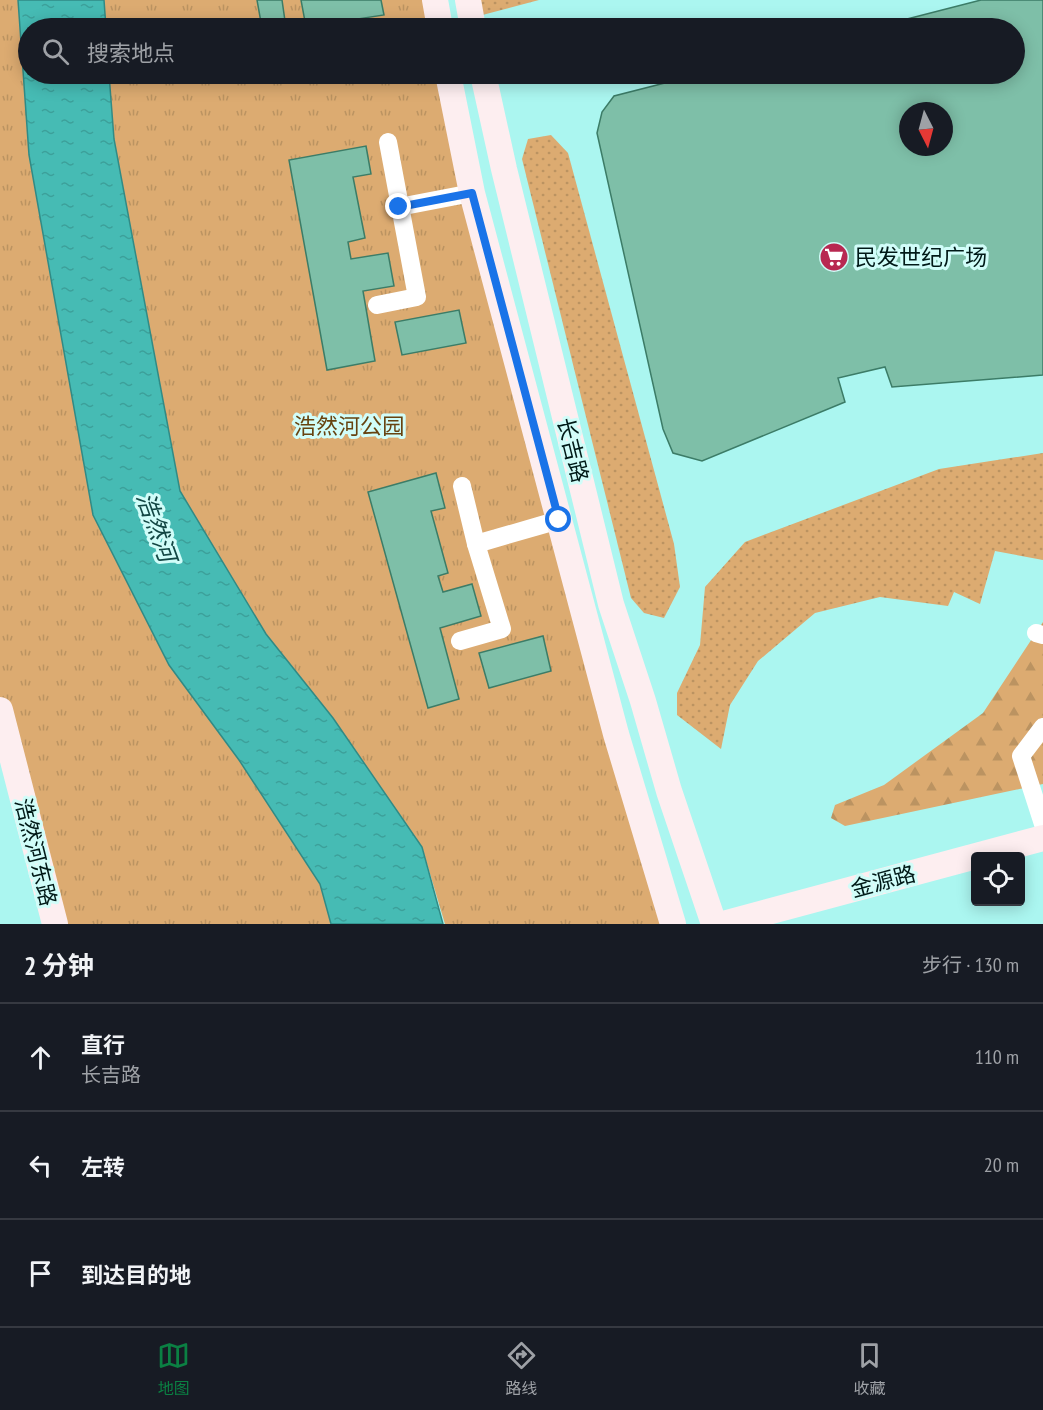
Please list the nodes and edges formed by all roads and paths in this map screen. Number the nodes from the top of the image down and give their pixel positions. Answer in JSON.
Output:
{"nodes":[{"id":1,"x":435,"y":0,"type":"edge"},
{"id":2,"x":468,"y":0,"type":"edge"},
{"id":3,"x":438,"y":18,"type":"edge"},
{"id":4,"x":471,"y":18,"type":"edge"},
{"id":5,"x":450,"y":84,"type":"edge"},
{"id":6,"x":485,"y":84,"type":"edge"},
{"id":7,"x":388,"y":142,"type":"dead end"},
{"id":8,"x":472,"y":193,"type":"junction"},
{"id":9,"x":399,"y":207,"type":"junction"},
{"id":10,"x":377,"y":305,"type":"dead end"},
{"id":11,"x":462,"y":486,"type":"dead end"},
{"id":12,"x":559,"y":520,"type":"junction"},
{"id":13,"x":476,"y":544,"type":"junction"},
{"id":14,"x":460,"y":641,"type":"dead end"},
{"id":15,"x":0,"y":710,"type":"edge"},
{"id":16,"x":1043,"y":727,"type":"edge"},
{"id":17,"x":1043,"y":824,"type":"edge"},
{"id":18,"x":1043,"y":838,"type":"edge"},
{"id":19,"x":55,"y":924,"type":"edge"},
{"id":20,"x":673,"y":924,"type":"edge"},
{"id":21,"x":714,"y":924,"type":"edge"},
{"id":22,"x":723,"y":924,"type":"edge"}],
"edges":[{"from":1,"to":3,"type":"street"},
{"from":2,"to":4,"type":"street"},
{"from":5,"to":8,"type":"street","name":"长吉路"},
{"from":6,"to":21,"type":"street","name":"长吉路"},
{"from":7,"to":9,"type":"street"},
{"from":8,"to":9,"type":"street"},
{"from":8,"to":12,"type":"street","name":"长吉路"},
{"from":9,"to":10,"type":"street"},
{"from":11,"to":13,"type":"street"},
{"from":12,"to":13,"type":"street"},
{"from":12,"to":20,"type":"street","name":"长吉路"},
{"from":13,"to":14,"type":"street"},
{"from":15,"to":19,"type":"street","name":"浩然河东路"},
{"from":16,"to":17,"type":"street"},
{"from":18,"to":22,"type":"street","name":"金源路"}]}
